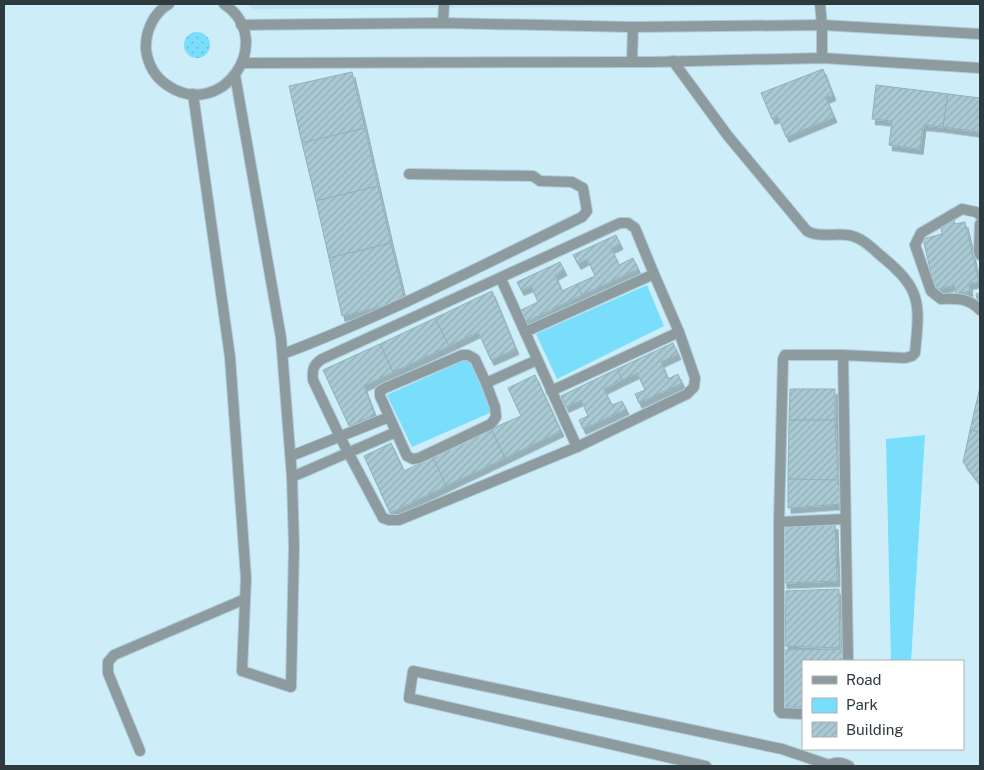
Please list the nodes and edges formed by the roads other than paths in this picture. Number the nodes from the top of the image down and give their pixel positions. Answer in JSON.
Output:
{"nodes":[{"id":1,"x":166,"y":4,"type":"edge"},
{"id":2,"x":224,"y":4,"type":"edge"},
{"id":3,"x":444,"y":4,"type":"edge"},
{"id":4,"x":820,"y":4,"type":"edge"},
{"id":5,"x":443,"y":23,"type":"junction"},
{"id":6,"x":822,"y":24,"type":"junction"},
{"id":7,"x":242,"y":25,"type":"junction"},
{"id":8,"x":633,"y":27,"type":"junction"},
{"id":9,"x":980,"y":34,"type":"edge"},
{"id":10,"x":822,"y":58,"type":"junction"},
{"id":11,"x":674,"y":61,"type":"junction"},
{"id":12,"x":632,"y":62,"type":"junction"},
{"id":13,"x":242,"y":64,"type":"junction"},
{"id":14,"x":980,"y":68,"type":"edge"},
{"id":15,"x":235,"y":75,"type":"junction"},
{"id":16,"x":193,"y":94,"type":"junction"},
{"id":17,"x":409,"y":174,"type":"dead end"},
{"id":18,"x":980,"y":215,"type":"edge"},
{"id":19,"x":980,"y":224,"type":"edge"},
{"id":20,"x":980,"y":255,"type":"edge"},
{"id":21,"x":654,"y":274,"type":"junction"},
{"id":22,"x":501,"y":279,"type":"junction"},
{"id":23,"x":980,"y":310,"type":"edge"},
{"id":24,"x":525,"y":332,"type":"junction"},
{"id":25,"x":679,"y":332,"type":"junction"},
{"id":26,"x":283,"y":354,"type":"junction"},
{"id":27,"x":843,"y":355,"type":"junction"},
{"id":28,"x":538,"y":360,"type":"junction"},
{"id":29,"x":486,"y":383,"type":"junction"},
{"id":30,"x":551,"y":391,"type":"junction"},
{"id":31,"x":389,"y":417,"type":"junction"},
{"id":32,"x":396,"y":432,"type":"junction"},
{"id":33,"x":340,"y":437,"type":"junction"},
{"id":34,"x":577,"y":447,"type":"junction"},
{"id":35,"x":348,"y":452,"type":"junction"},
{"id":36,"x":291,"y":456,"type":"junction"},
{"id":37,"x":292,"y":476,"type":"junction"},
{"id":38,"x":845,"y":519,"type":"junction"},
{"id":39,"x":779,"y":522,"type":"junction"},
{"id":40,"x":245,"y":599,"type":"junction"},
{"id":41,"x":848,"y":660,"type":"edge"},
{"id":42,"x":802,"y":714,"type":"edge"},
{"id":43,"x":140,"y":751,"type":"dead end"},
{"id":44,"x":706,"y":766,"type":"edge"},
{"id":45,"x":828,"y":766,"type":"edge"},
{"id":46,"x":849,"y":766,"type":"edge"}],
"edges":[{"from":1,"to":16,"type":"street"},
{"from":2,"to":7,"type":"street"},
{"from":3,"to":5,"type":"street"},
{"from":4,"to":6,"type":"street"},
{"from":5,"to":7,"type":"street"},
{"from":5,"to":8,"type":"street"},
{"from":6,"to":8,"type":"street"},
{"from":6,"to":9,"type":"street"},
{"from":6,"to":10,"type":"street"},
{"from":7,"to":13,"type":"street"},
{"from":8,"to":12,"type":"street"},
{"from":10,"to":11,"type":"street"},
{"from":10,"to":14,"type":"street"},
{"from":11,"to":12,"type":"street"},
{"from":11,"to":27,"type":"street"},
{"from":12,"to":13,"type":"street"},
{"from":13,"to":15,"type":"street"},
{"from":15,"to":16,"type":"street"},
{"from":15,"to":26,"type":"street"},
{"from":16,"to":40,"type":"street"},
{"from":17,"to":26,"type":"street"},
{"from":18,"to":23,"type":"street"},
{"from":19,"to":20,"type":"street"},
{"from":21,"to":22,"type":"street"},
{"from":21,"to":24,"type":"street"},
{"from":21,"to":25,"type":"street"},
{"from":22,"to":24,"type":"street"},
{"from":22,"to":33,"type":"street"},
{"from":24,"to":28,"type":"street"},
{"from":25,"to":30,"type":"street"},
{"from":25,"to":34,"type":"street"},
{"from":26,"to":36,"type":"street"},
{"from":27,"to":38,"type":"street"},
{"from":27,"to":39,"type":"street"},
{"from":28,"to":29,"type":"street"},
{"from":28,"to":30,"type":"street"},
{"from":29,"to":31,"type":"street"},
{"from":29,"to":32,"type":"street"},
{"from":30,"to":34,"type":"street"},
{"from":31,"to":32,"type":"street"},
{"from":31,"to":33,"type":"street"},
{"from":32,"to":35,"type":"street"},
{"from":33,"to":35,"type":"street"},
{"from":33,"to":36,"type":"street"},
{"from":34,"to":35,"type":"street"},
{"from":35,"to":37,"type":"street"},
{"from":36,"to":37,"type":"street"},
{"from":37,"to":40,"type":"street"},
{"from":38,"to":39,"type":"street"},
{"from":38,"to":41,"type":"street"},
{"from":39,"to":42,"type":"street"},
{"from":40,"to":43,"type":"street"},
{"from":44,"to":45,"type":"street"},
{"from":45,"to":46,"type":"street"}]}
